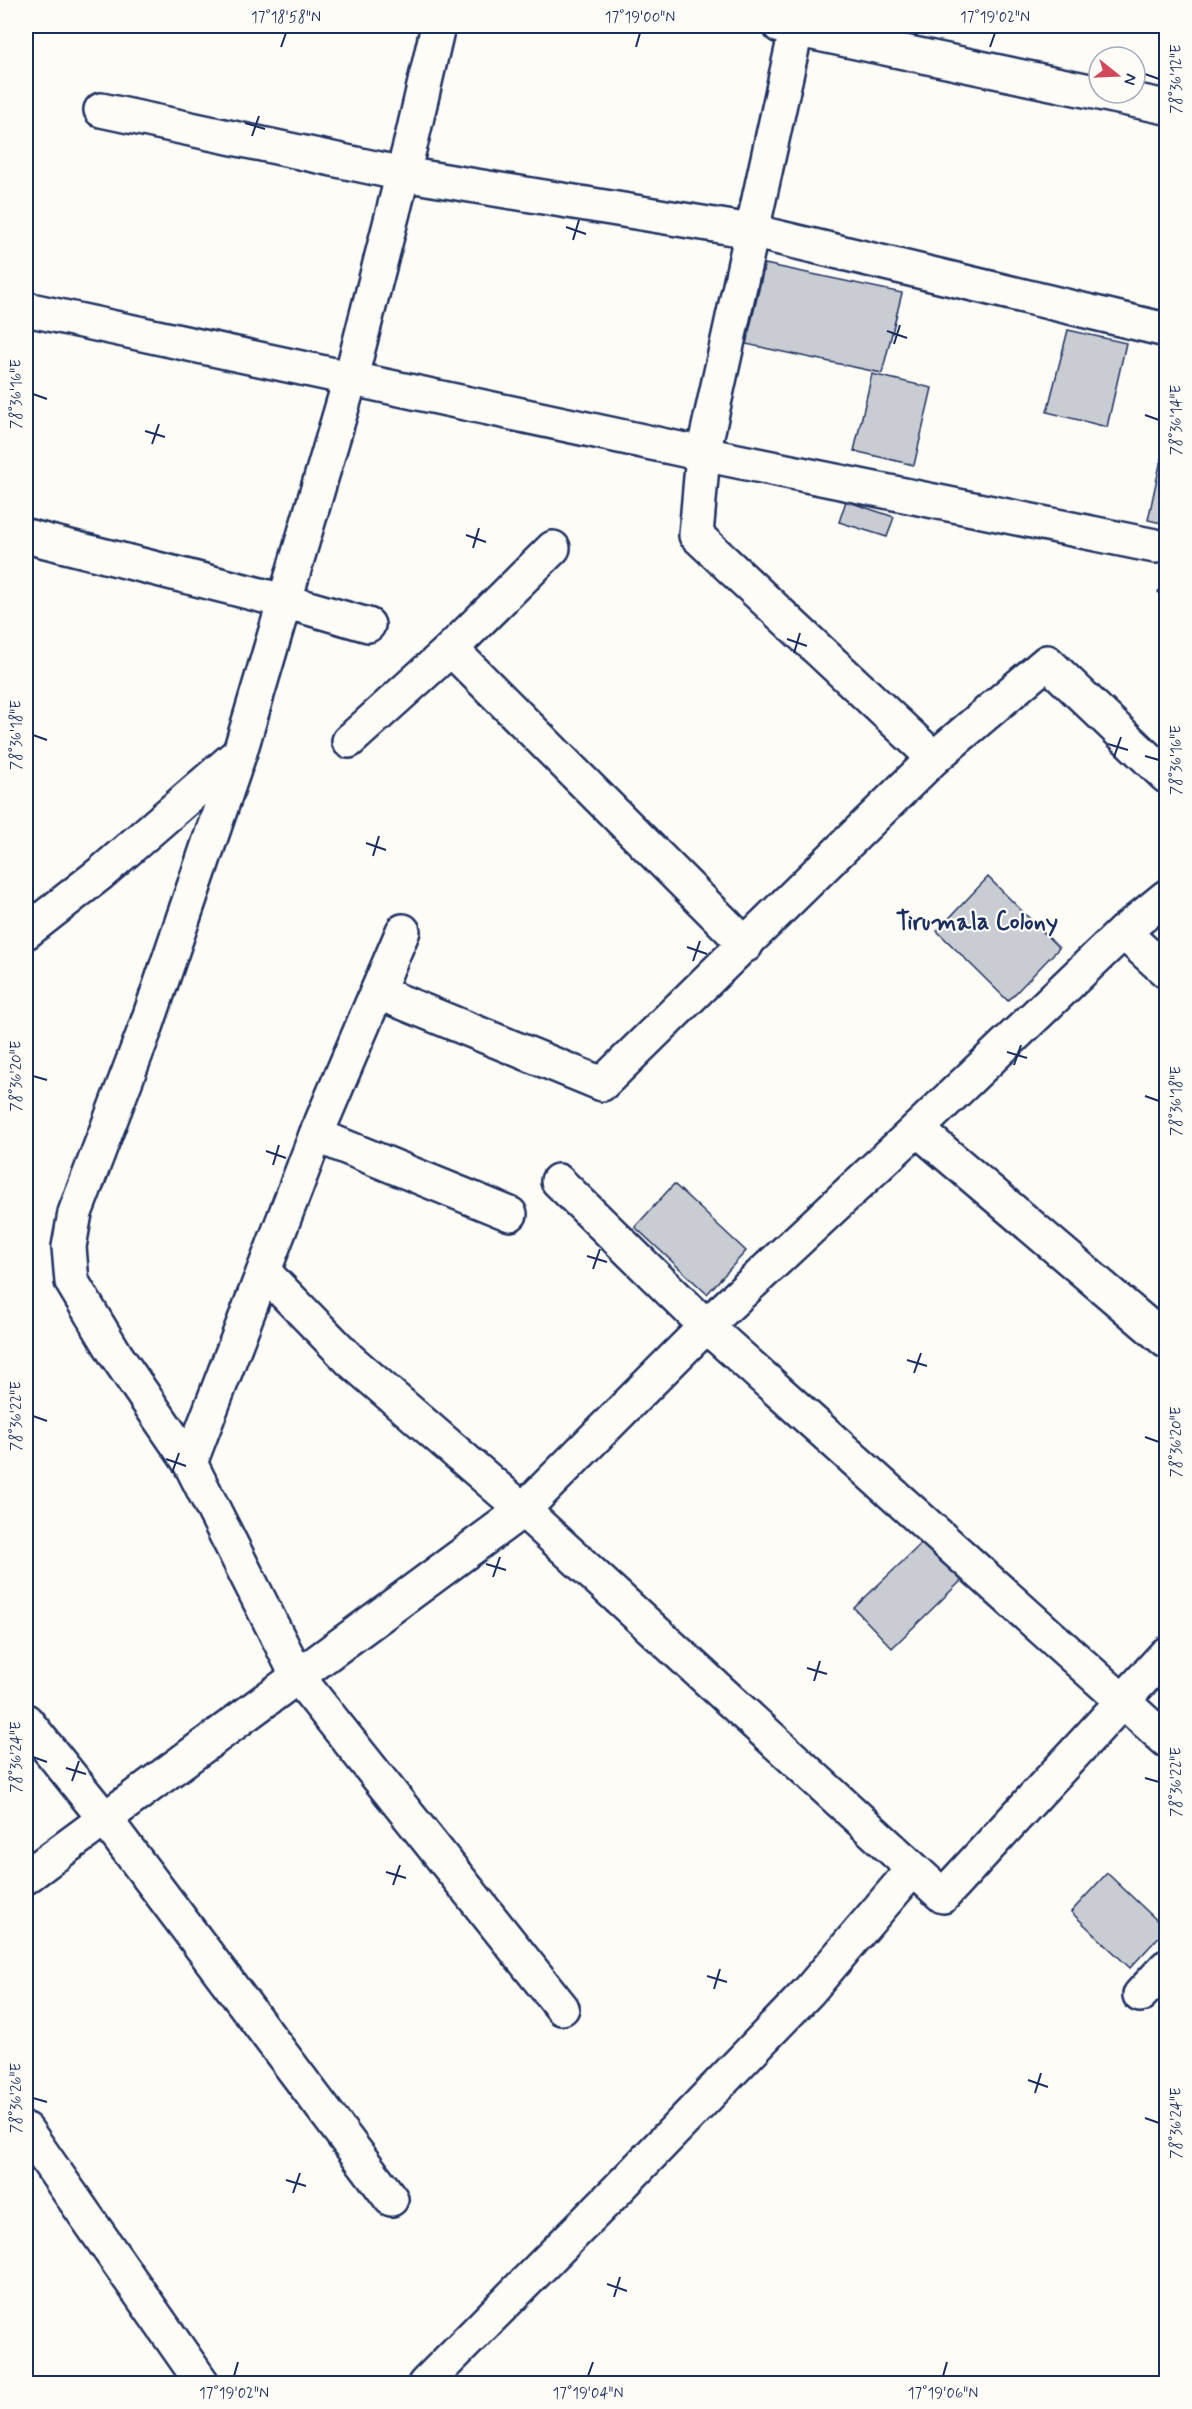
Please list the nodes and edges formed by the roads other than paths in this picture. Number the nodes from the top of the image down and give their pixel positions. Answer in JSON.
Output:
{"nodes":[{"id":1,"x":438,"y":26,"type":"edge"},
{"id":2,"x":791,"y":26,"type":"edge"},
{"id":3,"x":1167,"y":107,"type":"edge"},
{"id":4,"x":101,"y":110,"type":"dead end"},
{"id":5,"x":403,"y":174,"type":"junction"},
{"id":6,"x":750,"y":231,"type":"junction"},
{"id":7,"x":26,"y":309,"type":"edge"},
{"id":8,"x":1167,"y":330,"type":"edge"},
{"id":9,"x":351,"y":377,"type":"junction"},
{"id":10,"x":703,"y":454,"type":"junction"},
{"id":11,"x":26,"y":536,"type":"edge"},
{"id":12,"x":1155,"y":546,"type":"dead end"},
{"id":13,"x":553,"y":548,"type":"dead end"},
{"id":14,"x":284,"y":601,"type":"junction"},
{"id":15,"x":368,"y":625,"type":"dead end"},
{"id":16,"x":451,"y":649,"type":"junction"},
{"id":17,"x":349,"y":741,"type":"dead end"},
{"id":18,"x":240,"y":752,"type":"junction"},
{"id":19,"x":934,"y":758,"type":"junction"},
{"id":20,"x":1167,"y":776,"type":"edge"},
{"id":21,"x":1167,"y":897,"type":"edge"},
{"id":22,"x":26,"y":932,"type":"edge"},
{"id":23,"x":404,"y":932,"type":"dead end"},
{"id":24,"x":1123,"y":932,"type":"junction"},
{"id":25,"x":746,"y":945,"type":"junction"},
{"id":26,"x":1167,"y":971,"type":"edge"},
{"id":27,"x":377,"y":992,"type":"junction"},
{"id":28,"x":917,"y":1130,"type":"junction"},
{"id":29,"x":316,"y":1135,"type":"junction"},
{"id":30,"x":558,"y":1181,"type":"dead end"},
{"id":31,"x":510,"y":1214,"type":"dead end"},
{"id":32,"x":264,"y":1272,"type":"junction"},
{"id":33,"x":706,"y":1326,"type":"junction"},
{"id":34,"x":1167,"y":1341,"type":"edge"},
{"id":35,"x":190,"y":1463,"type":"junction"},
{"id":36,"x":523,"y":1510,"type":"junction"},
{"id":37,"x":1167,"y":1654,"type":"edge"},
{"id":38,"x":298,"y":1677,"type":"junction"},
{"id":39,"x":1124,"y":1701,"type":"junction"},
{"id":40,"x":26,"y":1721,"type":"edge"},
{"id":41,"x":1167,"y":1740,"type":"edge"},
{"id":42,"x":105,"y":1819,"type":"junction"},
{"id":43,"x":913,"y":1869,"type":"junction"},
{"id":44,"x":26,"y":1877,"type":"edge"},
{"id":45,"x":1167,"y":1967,"type":"edge"},
{"id":46,"x":1140,"y":1995,"type":"dead end"},
{"id":47,"x":562,"y":2008,"type":"dead end"},
{"id":48,"x":26,"y":2130,"type":"edge"},
{"id":49,"x":391,"y":2199,"type":"dead end"},
{"id":50,"x":203,"y":2384,"type":"edge"},
{"id":51,"x":425,"y":2384,"type":"edge"}],
"edges":[{"from":1,"to":5,"type":"street"},
{"from":2,"to":3,"type":"street"},
{"from":2,"to":6,"type":"street"},
{"from":4,"to":5,"type":"street"},
{"from":5,"to":6,"type":"street"},
{"from":5,"to":9,"type":"street"},
{"from":6,"to":8,"type":"street"},
{"from":6,"to":10,"type":"street"},
{"from":7,"to":9,"type":"street"},
{"from":9,"to":10,"type":"street"},
{"from":9,"to":14,"type":"street"},
{"from":10,"to":12,"type":"street"},
{"from":10,"to":19,"type":"street"},
{"from":11,"to":14,"type":"street"},
{"from":13,"to":16,"type":"street"},
{"from":14,"to":15,"type":"street"},
{"from":14,"to":18,"type":"street"},
{"from":16,"to":17,"type":"street"},
{"from":16,"to":25,"type":"street"},
{"from":18,"to":22,"type":"street"},
{"from":18,"to":35,"type":"street"},
{"from":19,"to":20,"type":"street"},
{"from":19,"to":25,"type":"street"},
{"from":21,"to":24,"type":"street"},
{"from":23,"to":27,"type":"street"},
{"from":24,"to":26,"type":"street"},
{"from":24,"to":28,"type":"street"},
{"from":25,"to":27,"type":"street"},
{"from":27,"to":29,"type":"street"},
{"from":28,"to":33,"type":"street"},
{"from":28,"to":34,"type":"street"},
{"from":29,"to":31,"type":"street"},
{"from":29,"to":32,"type":"street"},
{"from":30,"to":33,"type":"street"},
{"from":32,"to":35,"type":"street"},
{"from":32,"to":36,"type":"street"},
{"from":33,"to":36,"type":"street"},
{"from":33,"to":39,"type":"street"},
{"from":35,"to":38,"type":"street"},
{"from":36,"to":38,"type":"street"},
{"from":36,"to":43,"type":"street"},
{"from":37,"to":39,"type":"street"},
{"from":38,"to":42,"type":"street"},
{"from":38,"to":47,"type":"street"},
{"from":39,"to":41,"type":"street"},
{"from":39,"to":43,"type":"street"},
{"from":40,"to":42,"type":"street"},
{"from":42,"to":44,"type":"street"},
{"from":42,"to":49,"type":"street"},
{"from":43,"to":51,"type":"street"},
{"from":45,"to":46,"type":"street"},
{"from":48,"to":50,"type":"street"}]}
